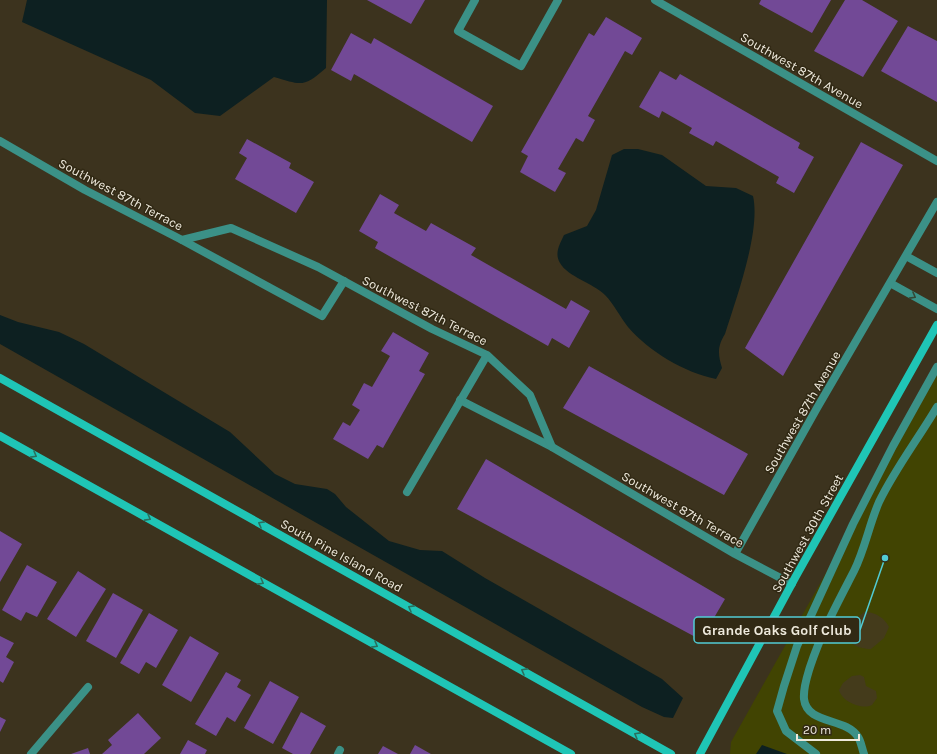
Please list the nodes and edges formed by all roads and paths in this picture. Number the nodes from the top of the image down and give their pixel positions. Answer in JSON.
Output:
{"nodes":[{"id":1,"x":475,"y":0,"type":"edge"},
{"id":2,"x":558,"y":0,"type":"edge"},
{"id":3,"x":655,"y":0,"type":"edge"},
{"id":4,"x":0,"y":141,"type":"edge"},
{"id":5,"x":937,"y":161,"type":"edge"},
{"id":6,"x":937,"y":202,"type":"edge"},
{"id":7,"x":182,"y":240,"type":"junction"},
{"id":8,"x":906,"y":256,"type":"junction"},
{"id":9,"x":937,"y":273,"type":"edge"},
{"id":10,"x":344,"y":281,"type":"junction"},
{"id":11,"x":890,"y":283,"type":"junction"},
{"id":12,"x":937,"y":309,"type":"edge"},
{"id":13,"x":937,"y":325,"type":"edge"},
{"id":14,"x":487,"y":355,"type":"junction"},
{"id":15,"x":937,"y":367,"type":"edge"},
{"id":16,"x":0,"y":378,"type":"edge"},
{"id":17,"x":460,"y":400,"type":"junction"},
{"id":18,"x":937,"y":407,"type":"edge"},
{"id":19,"x":0,"y":436,"type":"edge"},
{"id":20,"x":552,"y":447,"type":"junction"},
{"id":21,"x":407,"y":492,"type":"dead end"},
{"id":22,"x":735,"y":554,"type":"junction"},
{"id":23,"x":792,"y":584,"type":"junction"},
{"id":24,"x":88,"y":687,"type":"dead end"},
{"id":25,"x":31,"y":754,"type":"edge"},
{"id":26,"x":571,"y":754,"type":"edge"},
{"id":27,"x":672,"y":754,"type":"edge"},
{"id":28,"x":700,"y":754,"type":"edge"},
{"id":29,"x":816,"y":754,"type":"edge"},
{"id":30,"x":864,"y":754,"type":"edge"}],
"edges":[{"from":1,"to":2,"type":"street"},
{"from":3,"to":5,"type":"street","name":"Southwest 87th Avenue"},
{"from":4,"to":7,"type":"street","name":"Southwest 87th Terrace"},
{"from":6,"to":8,"type":"street","name":"Southwest 87th Avenue"},
{"from":7,"to":10,"type":"street","name":"Southwest 87th Terrace"},
{"from":7,"to":10,"type":"street"},
{"from":8,"to":9,"type":"street"},
{"from":8,"to":11,"type":"street","name":"Southwest 87th Avenue"},
{"from":10,"to":14,"type":"street","name":"Southwest 87th Terrace"},
{"from":11,"to":12,"type":"street","one_way":true},
{"from":11,"to":22,"type":"street","name":"Southwest 87th Avenue"},
{"from":13,"to":23,"type":"main road","name":"Southwest 30th Street"},
{"from":14,"to":17,"type":"street"},
{"from":14,"to":20,"type":"street","name":"Southwest 87th Terrace"},
{"from":15,"to":29,"type":"street"},
{"from":27,"to":16,"type":"main road","name":"South Pine Island Road","one_way":true},
{"from":17,"to":20,"type":"street"},
{"from":17,"to":21,"type":"street"},
{"from":18,"to":30,"type":"street"},
{"from":19,"to":26,"type":"main road","one_way":true},
{"from":20,"to":22,"type":"street","name":"Southwest 87th Terrace"},
{"from":22,"to":23,"type":"street","name":"Southwest 87th Terrace"},
{"from":23,"to":28,"type":"main road","name":"Southwest 30th Street"},
{"from":24,"to":25,"type":"street"}]}
